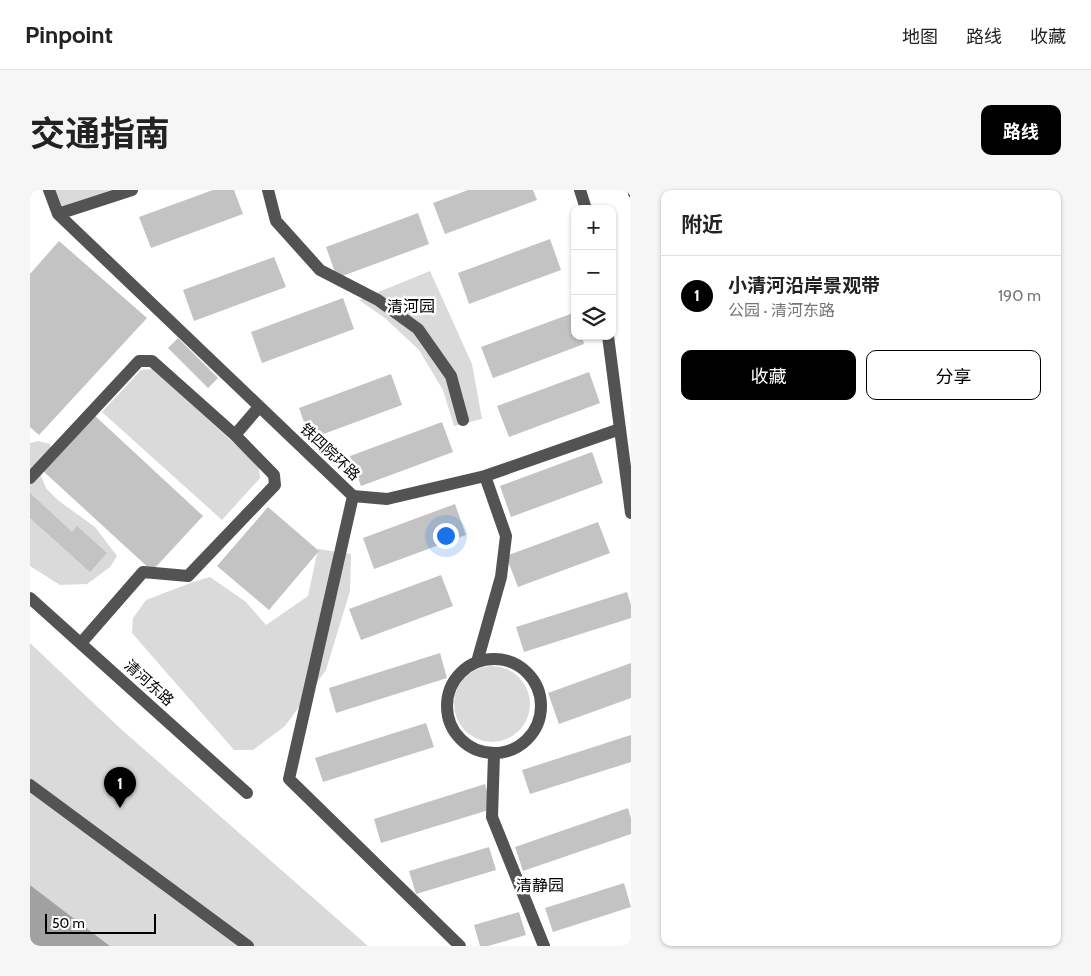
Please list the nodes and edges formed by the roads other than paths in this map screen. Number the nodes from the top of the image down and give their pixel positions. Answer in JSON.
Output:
{"nodes":[{"id":1,"x":49,"y":190,"type":"edge"},
{"id":2,"x":132,"y":190,"type":"edge"},
{"id":3,"x":268,"y":190,"type":"edge"},
{"id":4,"x":580,"y":190,"type":"edge"},
{"id":5,"x":585,"y":205,"type":"edge"},
{"id":6,"x":58,"y":214,"type":"junction"},
{"id":7,"x":609,"y":340,"type":"edge"},
{"id":8,"x":259,"y":407,"type":"junction"},
{"id":9,"x":464,"y":420,"type":"dead end"},
{"id":10,"x":620,"y":429,"type":"junction"},
{"id":11,"x":235,"y":435,"type":"junction"},
{"id":12,"x":485,"y":476,"type":"junction"},
{"id":13,"x":30,"y":478,"type":"edge"},
{"id":14,"x":353,"y":496,"type":"junction"},
{"id":15,"x":631,"y":513,"type":"edge"},
{"id":16,"x":30,"y":598,"type":"edge"},
{"id":17,"x":81,"y":643,"type":"junction"},
{"id":18,"x":477,"y":662,"type":"junction"},
{"id":19,"x":494,"y":754,"type":"junction"},
{"id":20,"x":30,"y":785,"type":"edge"},
{"id":21,"x":247,"y":793,"type":"dead end"},
{"id":22,"x":248,"y":946,"type":"edge"},
{"id":23,"x":460,"y":946,"type":"edge"},
{"id":24,"x":544,"y":946,"type":"edge"}],
"edges":[{"from":1,"to":6,"type":"street","name":"铁四院环路"},
{"from":2,"to":6,"type":"street"},
{"from":3,"to":9,"type":"street"},
{"from":4,"to":5,"type":"street"},
{"from":6,"to":8,"type":"street","name":"铁四院环路"},
{"from":7,"to":10,"type":"street"},
{"from":8,"to":11,"type":"street"},
{"from":8,"to":14,"type":"street","name":"铁四院环路"},
{"from":10,"to":12,"type":"street","name":"铁四院环路"},
{"from":10,"to":15,"type":"street"},
{"from":11,"to":13,"type":"street"},
{"from":11,"to":17,"type":"street"},
{"from":12,"to":14,"type":"street","name":"铁四院环路"},
{"from":12,"to":18,"type":"street"},
{"from":14,"to":23,"type":"street"},
{"from":16,"to":17,"type":"street","name":"清河东路"},
{"from":17,"to":21,"type":"street","name":"清河东路"},
{"from":18,"to":19,"type":"street"},
{"from":18,"to":19,"type":"street"},
{"from":19,"to":24,"type":"street"},
{"from":20,"to":22,"type":"street"}]}
